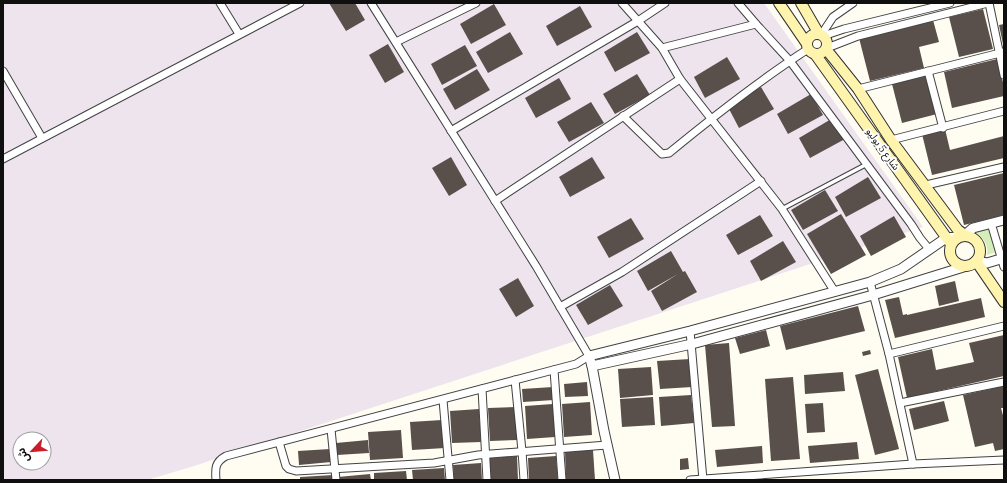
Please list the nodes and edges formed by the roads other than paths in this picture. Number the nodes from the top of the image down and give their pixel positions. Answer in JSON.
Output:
{"nodes":[{"id":1,"x":220,"y":3,"type":"edge"},
{"id":2,"x":300,"y":3,"type":"edge"},
{"id":3,"x":371,"y":3,"type":"edge"},
{"id":4,"x":476,"y":3,"type":"edge"},
{"id":5,"x":622,"y":3,"type":"edge"},
{"id":6,"x":665,"y":3,"type":"edge"},
{"id":7,"x":738,"y":3,"type":"edge"},
{"id":8,"x":779,"y":3,"type":"edge"},
{"id":9,"x":801,"y":3,"type":"edge"},
{"id":10,"x":853,"y":3,"type":"edge"},
{"id":11,"x":950,"y":3,"type":"edge"},
{"id":12,"x":989,"y":3,"type":"edge"},
{"id":13,"x":638,"y":21,"type":"junction"},
{"id":14,"x":756,"y":24,"type":"junction"},
{"id":15,"x":239,"y":34,"type":"junction"},
{"id":16,"x":821,"y":35,"type":"junction"},
{"id":17,"x":396,"y":42,"type":"junction"},
{"id":18,"x":662,"y":48,"type":"junction"},
{"id":19,"x":826,"y":48,"type":"junction"},
{"id":20,"x":810,"y":49,"type":"junction"},
{"id":21,"x":1001,"y":53,"type":"edge"},
{"id":22,"x":790,"y":61,"type":"junction"},
{"id":23,"x":3,"y":71,"type":"edge"},
{"id":24,"x":928,"y":71,"type":"junction"},
{"id":25,"x":1004,"y":75,"type":"edge"},
{"id":26,"x":680,"y":79,"type":"junction"},
{"id":27,"x":858,"y":89,"type":"junction"},
{"id":28,"x":1004,"y":111,"type":"edge"},
{"id":29,"x":623,"y":116,"type":"junction"},
{"id":30,"x":712,"y":118,"type":"junction"},
{"id":31,"x":943,"y":128,"type":"junction"},
{"id":32,"x":451,"y":131,"type":"junction"},
{"id":33,"x":42,"y":138,"type":"junction"},
{"id":34,"x":891,"y":140,"type":"junction"},
{"id":35,"x":3,"y":158,"type":"edge"},
{"id":36,"x":867,"y":164,"type":"junction"},
{"id":37,"x":1004,"y":167,"type":"edge"},
{"id":38,"x":761,"y":181,"type":"junction"},
{"id":39,"x":926,"y":185,"type":"junction"},
{"id":40,"x":495,"y":201,"type":"junction"},
{"id":41,"x":782,"y":209,"type":"junction"},
{"id":42,"x":1004,"y":220,"type":"edge"},
{"id":43,"x":991,"y":223,"type":"junction"},
{"id":44,"x":955,"y":238,"type":"junction"},
{"id":45,"x":929,"y":249,"type":"junction"},
{"id":46,"x":1003,"y":262,"type":"edge"},
{"id":47,"x":973,"y":263,"type":"junction"},
{"id":48,"x":870,"y":282,"type":"junction"},
{"id":49,"x":835,"y":292,"type":"junction"},
{"id":50,"x":873,"y":295,"type":"junction"},
{"id":51,"x":1004,"y":302,"type":"edge"},
{"id":52,"x":560,"y":307,"type":"junction"},
{"id":53,"x":1004,"y":326,"type":"edge"},
{"id":54,"x":690,"y":331,"type":"junction"},
{"id":55,"x":692,"y":344,"type":"junction"},
{"id":56,"x":888,"y":354,"type":"junction"},
{"id":57,"x":589,"y":356,"type":"junction"},
{"id":58,"x":576,"y":364,"type":"junction"},
{"id":59,"x":592,"y":366,"type":"junction"},
{"id":60,"x":554,"y":370,"type":"junction"},
{"id":61,"x":515,"y":380,"type":"junction"},
{"id":62,"x":1004,"y":382,"type":"edge"},
{"id":63,"x":482,"y":389,"type":"junction"},
{"id":64,"x":443,"y":400,"type":"junction"},
{"id":65,"x":900,"y":403,"type":"junction"},
{"id":66,"x":332,"y":429,"type":"junction"},
{"id":67,"x":279,"y":442,"type":"junction"},
{"id":68,"x":607,"y":445,"type":"junction"},
{"id":69,"x":560,"y":448,"type":"junction"},
{"id":70,"x":522,"y":451,"type":"junction"},
{"id":71,"x":484,"y":454,"type":"junction"},
{"id":72,"x":448,"y":460,"type":"junction"},
{"id":73,"x":1004,"y":460,"type":"edge"},
{"id":74,"x":913,"y":464,"type":"junction"},
{"id":75,"x":335,"y":469,"type":"junction"},
{"id":76,"x":703,"y":479,"type":"edge"},
{"id":77,"x":216,"y":480,"type":"edge"},
{"id":78,"x":336,"y":480,"type":"edge"},
{"id":79,"x":450,"y":480,"type":"edge"},
{"id":80,"x":487,"y":480,"type":"edge"},
{"id":81,"x":524,"y":480,"type":"edge"},
{"id":82,"x":562,"y":480,"type":"edge"},
{"id":83,"x":615,"y":480,"type":"edge"},
{"id":84,"x":690,"y":480,"type":"edge"}],
"edges":[{"from":1,"to":15,"type":"street"},
{"from":2,"to":15,"type":"street"},
{"from":3,"to":17,"type":"street"},
{"from":4,"to":17,"type":"street"},
{"from":5,"to":13,"type":"street"},
{"from":6,"to":13,"type":"street"},
{"from":7,"to":14,"type":"street"},
{"from":8,"to":20,"type":"main road","name":"شارع 5 يوليو"},
{"from":9,"to":16,"type":"main road"},
{"from":10,"to":16,"type":"street"},
{"from":11,"to":16,"type":"street"},
{"from":12,"to":19,"type":"street"},
{"from":12,"to":21,"type":"street"},
{"from":13,"to":18,"type":"street"},
{"from":13,"to":32,"type":"street"},
{"from":14,"to":18,"type":"street"},
{"from":14,"to":22,"type":"street"},
{"from":15,"to":33,"type":"street"},
{"from":16,"to":19,"type":"main road"},
{"from":16,"to":20,"type":"main road"},
{"from":17,"to":32,"type":"street"},
{"from":18,"to":26,"type":"street"},
{"from":19,"to":20,"type":"main road"},
{"from":19,"to":27,"type":"main road","name":"شارع 5 يوليو"},
{"from":20,"to":22,"type":"street"},
{"from":20,"to":44,"type":"main road","name":"شارع 5 يوليو"},
{"from":21,"to":24,"type":"street"},
{"from":21,"to":25,"type":"street"},
{"from":22,"to":30,"type":"street"},
{"from":22,"to":36,"type":"street"},
{"from":23,"to":33,"type":"street"},
{"from":24,"to":27,"type":"street"},
{"from":24,"to":31,"type":"street"},
{"from":26,"to":29,"type":"street"},
{"from":26,"to":30,"type":"street"},
{"from":27,"to":34,"type":"main road","name":"شارع 5 يوليو"},
{"from":28,"to":31,"type":"street"},
{"from":29,"to":30,"type":"street"},
{"from":29,"to":40,"type":"street"},
{"from":30,"to":38,"type":"street"},
{"from":31,"to":34,"type":"street"},
{"from":32,"to":40,"type":"street"},
{"from":33,"to":35,"type":"street"},
{"from":34,"to":39,"type":"main road","name":"شارع 5 يوليو"},
{"from":36,"to":41,"type":"lane"},
{"from":36,"to":45,"type":"street"},
{"from":37,"to":39,"type":"street"},
{"from":38,"to":41,"type":"street"},
{"from":38,"to":52,"type":"street"},
{"from":39,"to":44,"type":"main road","name":"شارع 5 يوليو"},
{"from":40,"to":52,"type":"street"},
{"from":41,"to":49,"type":"street"},
{"from":42,"to":43,"type":"street"},
{"from":43,"to":44,"type":"street"},
{"from":43,"to":46,"type":"street"},
{"from":44,"to":45,"type":"street"},
{"from":44,"to":47,"type":"main road"},
{"from":44,"to":47,"type":"main road"},
{"from":45,"to":48,"type":"street"},
{"from":46,"to":47,"type":"street"},
{"from":47,"to":50,"type":"street"},
{"from":47,"to":51,"type":"main road"},
{"from":48,"to":49,"type":"street"},
{"from":48,"to":50,"type":"street"},
{"from":49,"to":54,"type":"street"},
{"from":50,"to":55,"type":"street"},
{"from":50,"to":56,"type":"street"},
{"from":52,"to":57,"type":"street"},
{"from":53,"to":56,"type":"street"},
{"from":54,"to":55,"type":"street"},
{"from":54,"to":57,"type":"street"},
{"from":55,"to":59,"type":"street"},
{"from":55,"to":76,"type":"street"},
{"from":56,"to":65,"type":"street"},
{"from":57,"to":58,"type":"street"},
{"from":57,"to":59,"type":"street"},
{"from":58,"to":59,"type":"street"},
{"from":58,"to":60,"type":"street"},
{"from":59,"to":68,"type":"street"},
{"from":60,"to":61,"type":"street"},
{"from":60,"to":69,"type":"street"},
{"from":61,"to":63,"type":"street"},
{"from":61,"to":70,"type":"street"},
{"from":62,"to":65,"type":"street"},
{"from":63,"to":64,"type":"street"},
{"from":63,"to":71,"type":"street"},
{"from":64,"to":66,"type":"street"},
{"from":64,"to":72,"type":"street"},
{"from":65,"to":74,"type":"street"},
{"from":66,"to":67,"type":"street"},
{"from":66,"to":75,"type":"street"},
{"from":67,"to":75,"type":"street"},
{"from":67,"to":77,"type":"street"},
{"from":68,"to":69,"type":"street"},
{"from":68,"to":83,"type":"street"},
{"from":69,"to":70,"type":"street"},
{"from":69,"to":82,"type":"street"},
{"from":70,"to":71,"type":"street"},
{"from":70,"to":81,"type":"street"},
{"from":71,"to":72,"type":"street"},
{"from":71,"to":80,"type":"street"},
{"from":72,"to":75,"type":"street"},
{"from":72,"to":79,"type":"street"},
{"from":73,"to":74,"type":"street"},
{"from":74,"to":76,"type":"street"},
{"from":75,"to":78,"type":"street"},
{"from":76,"to":84,"type":"street"}]}
